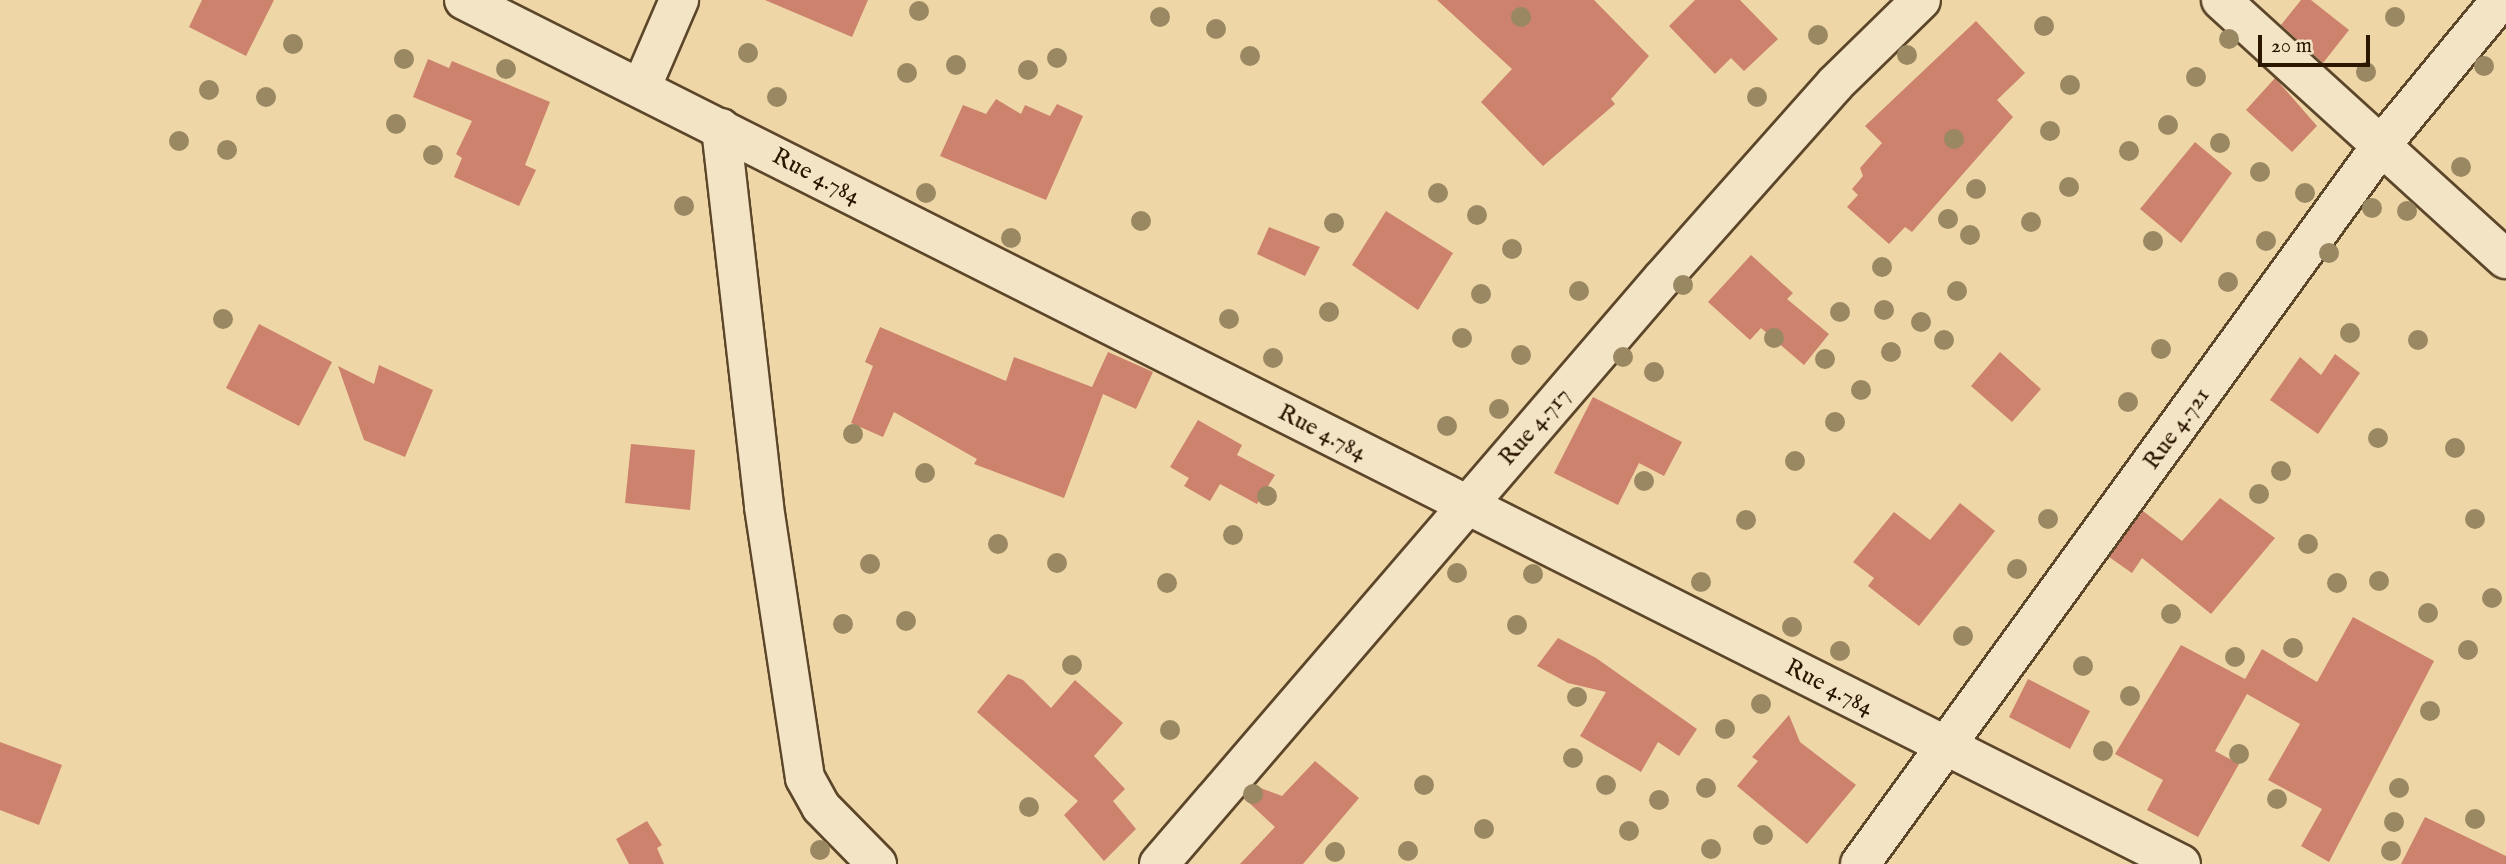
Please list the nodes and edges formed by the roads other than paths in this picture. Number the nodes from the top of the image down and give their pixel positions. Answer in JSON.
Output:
{"nodes":[{"id":1,"x":464,"y":0,"type":"edge"},
{"id":2,"x":679,"y":0,"type":"edge"},
{"id":3,"x":1921,"y":0,"type":"edge"},
{"id":4,"x":2221,"y":0,"type":"edge"},
{"id":5,"x":2501,"y":0,"type":"edge"},
{"id":6,"x":642,"y":86,"type":"junction"},
{"id":7,"x":720,"y":128,"type":"junction"},
{"id":8,"x":2383,"y":143,"type":"junction"},
{"id":9,"x":2506,"y":259,"type":"edge"},
{"id":10,"x":1465,"y":506,"type":"junction"},
{"id":11,"x":1947,"y":747,"type":"junction"},
{"id":12,"x":877,"y":864,"type":"edge"},
{"id":13,"x":1158,"y":864,"type":"edge"},
{"id":14,"x":1860,"y":864,"type":"edge"},
{"id":15,"x":2181,"y":864,"type":"edge"}],
"edges":[{"from":1,"to":6,"type":"street","name":"Rue 4.784"},
{"from":2,"to":6,"type":"street"},
{"from":3,"to":10,"type":"street","name":"Rue 4.717"},
{"from":4,"to":8,"type":"street"},
{"from":5,"to":8,"type":"street","name":"Rue 4.721"},
{"from":6,"to":7,"type":"street","name":"Rue 4.784"},
{"from":7,"to":10,"type":"street","name":"Rue 4.784"},
{"from":7,"to":12,"type":"street"},
{"from":8,"to":9,"type":"street"},
{"from":8,"to":11,"type":"street","name":"Rue 4.721"},
{"from":10,"to":11,"type":"street","name":"Rue 4.784"},
{"from":10,"to":13,"type":"street","name":"Rue 4.717"},
{"from":11,"to":14,"type":"street","name":"Rue 4.721"},
{"from":11,"to":15,"type":"street","name":"Rue 4.784"}]}
